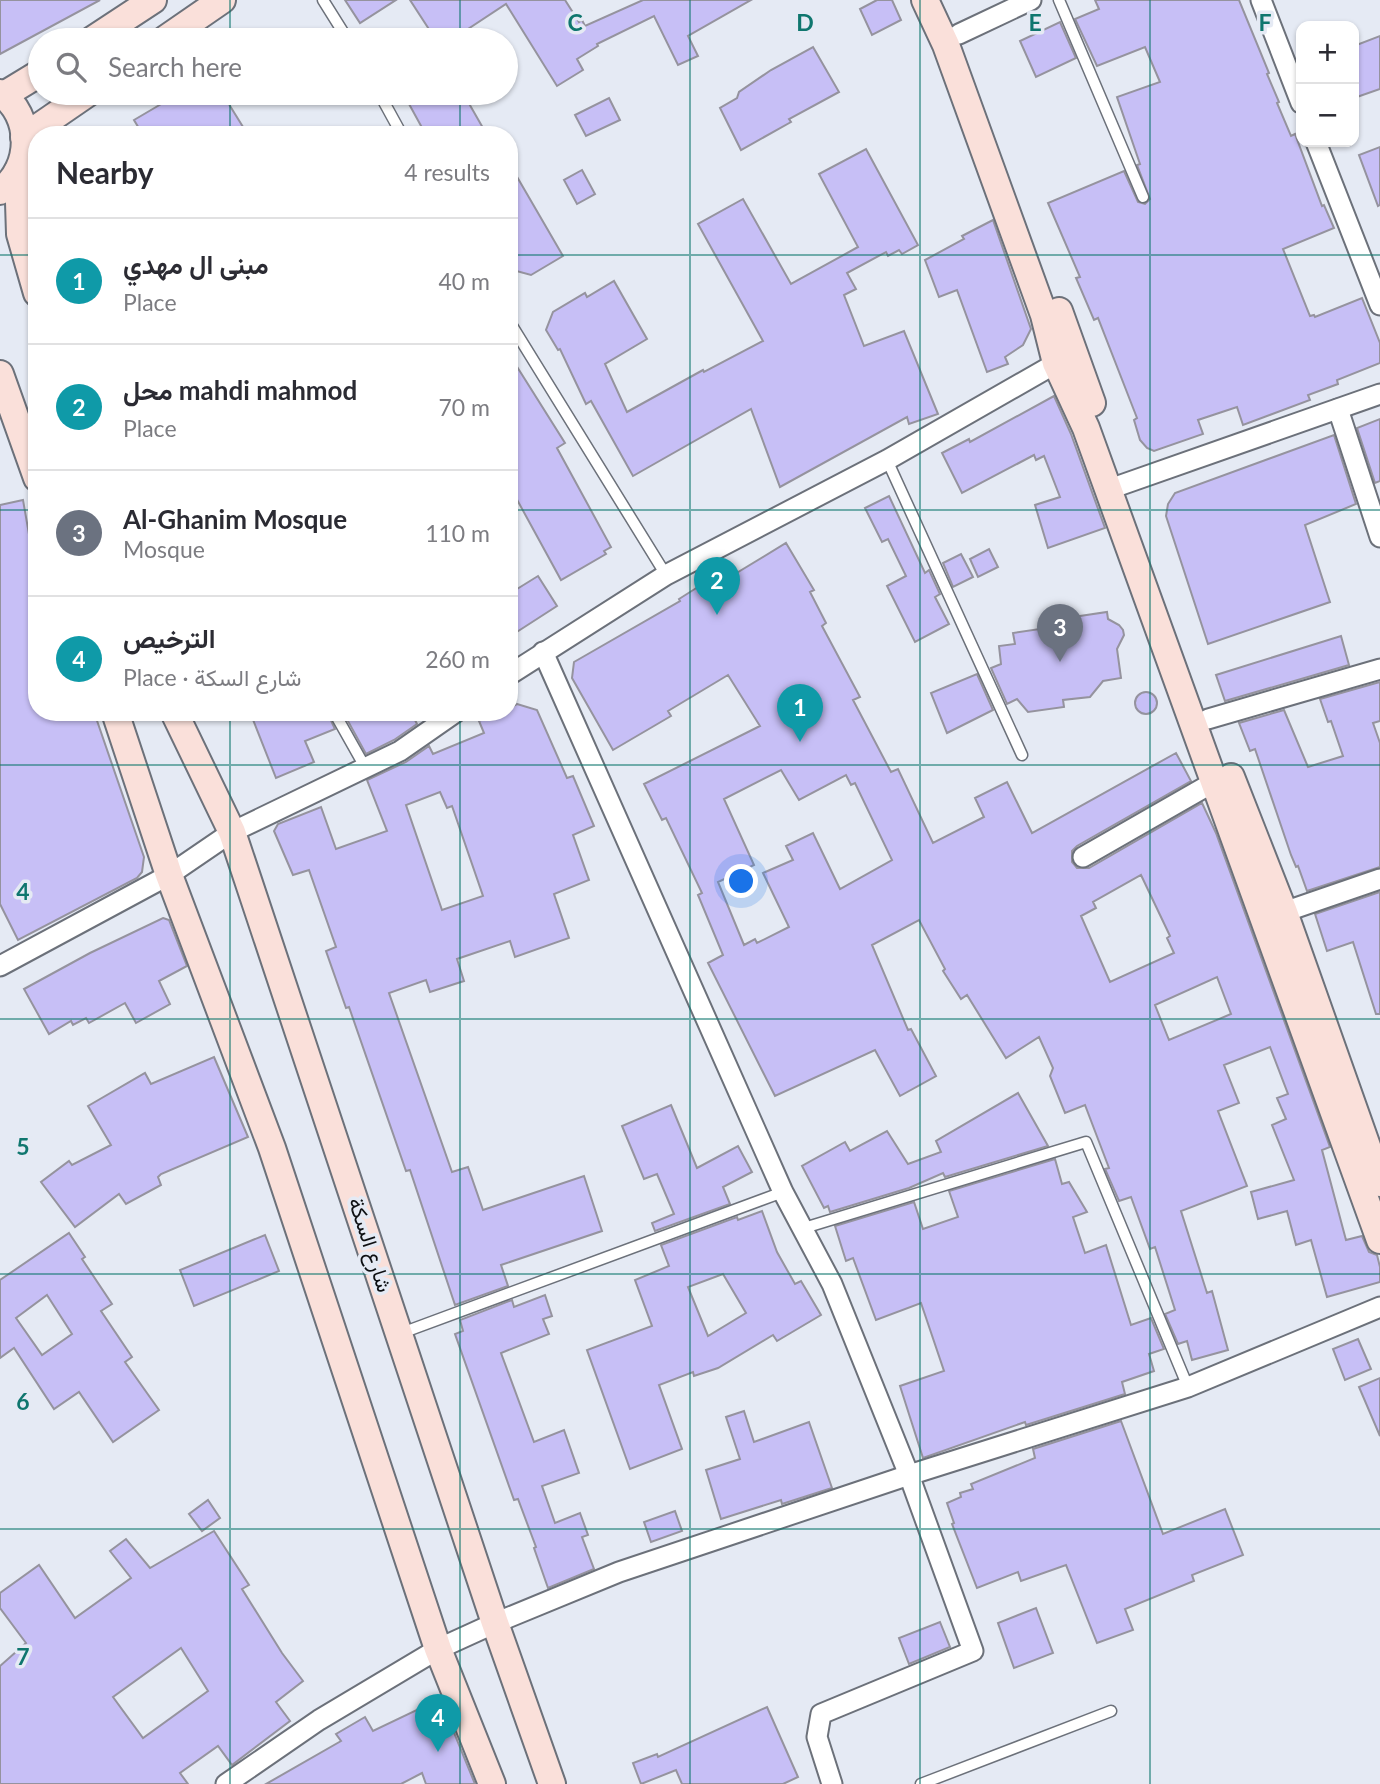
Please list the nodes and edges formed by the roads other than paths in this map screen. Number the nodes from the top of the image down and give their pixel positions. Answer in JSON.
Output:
{"nodes":[{"id":1,"x":153,"y":0,"type":"edge"},
{"id":2,"x":222,"y":0,"type":"edge"},
{"id":3,"x":323,"y":0,"type":"edge"},
{"id":4,"x":925,"y":0,"type":"edge"},
{"id":5,"x":942,"y":0,"type":"edge"},
{"id":6,"x":1031,"y":0,"type":"edge"},
{"id":7,"x":1059,"y":0,"type":"edge"},
{"id":8,"x":1261,"y":0,"type":"edge"},
{"id":9,"x":110,"y":28,"type":"edge"},
{"id":10,"x":181,"y":28,"type":"edge"},
{"id":11,"x":340,"y":28,"type":"edge"},
{"id":12,"x":959,"y":34,"type":"junction"},
{"id":13,"x":28,"y":80,"type":"edge"},
{"id":14,"x":1296,"y":90,"type":"edge"},
{"id":15,"x":2,"y":94,"type":"edge"},
{"id":16,"x":71,"y":105,"type":"edge"},
{"id":17,"x":386,"y":105,"type":"edge"},
{"id":18,"x":40,"y":126,"type":"edge"},
{"id":19,"x":397,"y":126,"type":"edge"},
{"id":20,"x":28,"y":134,"type":"edge"},
{"id":21,"x":24,"y":137,"type":"junction"},
{"id":22,"x":1318,"y":147,"type":"edge"},
{"id":23,"x":18,"y":171,"type":"junction"},
{"id":24,"x":0,"y":191,"type":"edge"},
{"id":25,"x":1143,"y":197,"type":"dead end"},
{"id":26,"x":28,"y":262,"type":"edge"},
{"id":27,"x":1380,"y":304,"type":"edge"},
{"id":28,"x":518,"y":336,"type":"edge"},
{"id":29,"x":1065,"y":358,"type":"junction"},
{"id":30,"x":0,"y":374,"type":"edge"},
{"id":31,"x":1380,"y":394,"type":"edge"},
{"id":32,"x":1339,"y":409,"type":"junction"},
{"id":33,"x":28,"y":453,"type":"edge"},
{"id":34,"x":887,"y":460,"type":"junction"},
{"id":35,"x":1121,"y":485,"type":"junction"},
{"id":36,"x":1380,"y":537,"type":"edge"},
{"id":37,"x":666,"y":575,"type":"junction"},
{"id":38,"x":543,"y":652,"type":"junction"},
{"id":39,"x":518,"y":669,"type":"edge"},
{"id":40,"x":1380,"y":669,"type":"edge"},
{"id":41,"x":1208,"y":719,"type":"junction"},
{"id":42,"x":118,"y":721,"type":"edge"},
{"id":43,"x":178,"y":721,"type":"edge"},
{"id":44,"x":339,"y":721,"type":"edge"},
{"id":45,"x":443,"y":721,"type":"edge"},
{"id":46,"x":1022,"y":755,"type":"dead end"},
{"id":47,"x":365,"y":767,"type":"junction"},
{"id":48,"x":1214,"y":782,"type":"junction"},
{"id":49,"x":232,"y":832,"type":"junction"},
{"id":50,"x":1083,"y":857,"type":"dead end"},
{"id":51,"x":169,"y":875,"type":"junction"},
{"id":52,"x":1380,"y":879,"type":"edge"},
{"id":53,"x":1284,"y":912,"type":"junction"},
{"id":54,"x":0,"y":966,"type":"edge"},
{"id":55,"x":1380,"y":1183,"type":"edge"},
{"id":56,"x":783,"y":1192,"type":"junction"},
{"id":57,"x":804,"y":1228,"type":"junction"},
{"id":58,"x":1380,"y":1240,"type":"edge"},
{"id":59,"x":1380,"y":1307,"type":"edge"},
{"id":60,"x":399,"y":1334,"type":"junction"},
{"id":61,"x":1188,"y":1387,"type":"junction"},
{"id":62,"x":909,"y":1475,"type":"junction"},
{"id":63,"x":495,"y":1623,"type":"junction"},
{"id":64,"x":438,"y":1649,"type":"junction"},
{"id":65,"x":1111,"y":1711,"type":"dead end"},
{"id":66,"x":226,"y":1784,"type":"edge"},
{"id":67,"x":492,"y":1784,"type":"edge"},
{"id":68,"x":552,"y":1784,"type":"edge"},
{"id":69,"x":832,"y":1784,"type":"edge"},
{"id":70,"x":921,"y":1784,"type":"edge"}],
"edges":[{"from":1,"to":9,"type":"main road"},
{"from":2,"to":10,"type":"main road"},
{"from":3,"to":11,"type":"lane"},
{"from":4,"to":29,"type":"main road"},
{"from":5,"to":12,"type":"main road"},
{"from":6,"to":12,"type":"street"},
{"from":7,"to":25,"type":"lane"},
{"from":8,"to":14,"type":"street"},
{"from":12,"to":29,"type":"main road"},
{"from":13,"to":15,"type":"main road"},
{"from":15,"to":21,"type":"main road"},
{"from":16,"to":18,"type":"main road"},
{"from":17,"to":19,"type":"lane"},
{"from":20,"to":21,"type":"main road"},
{"from":21,"to":23,"type":"main road"},
{"from":22,"to":27,"type":"street"},
{"from":23,"to":24,"type":"main road"},
{"from":23,"to":26,"type":"main road"},
{"from":28,"to":37,"type":"lane"},
{"from":29,"to":34,"type":"street"},
{"from":29,"to":35,"type":"main road"},
{"from":29,"to":48,"type":"main road"},
{"from":30,"to":33,"type":"main road"},
{"from":31,"to":32,"type":"street"},
{"from":32,"to":35,"type":"street"},
{"from":32,"to":36,"type":"street"},
{"from":34,"to":37,"type":"street"},
{"from":34,"to":46,"type":"lane"},
{"from":35,"to":41,"type":"main road"},
{"from":37,"to":38,"type":"street"},
{"from":38,"to":39,"type":"street"},
{"from":38,"to":56,"type":"street"},
{"from":40,"to":41,"type":"street"},
{"from":41,"to":53,"type":"main road"},
{"from":42,"to":51,"type":"main road"},
{"from":43,"to":49,"type":"main road","name":"شارع السكة"},
{"from":44,"to":47,"type":"lane"},
{"from":45,"to":47,"type":"street"},
{"from":47,"to":49,"type":"street"},
{"from":48,"to":50,"type":"street"},
{"from":48,"to":58,"type":"main road"},
{"from":49,"to":51,"type":"street"},
{"from":49,"to":60,"type":"main road","name":"شارع السكة"},
{"from":51,"to":54,"type":"street"},
{"from":51,"to":64,"type":"main road"},
{"from":52,"to":53,"type":"street"},
{"from":53,"to":55,"type":"main road"},
{"from":56,"to":57,"type":"street"},
{"from":56,"to":60,"type":"lane"},
{"from":57,"to":61,"type":"lane"},
{"from":57,"to":62,"type":"street"},
{"from":59,"to":61,"type":"street"},
{"from":60,"to":63,"type":"main road","name":"شارع السكة"},
{"from":61,"to":62,"type":"street"},
{"from":62,"to":63,"type":"street"},
{"from":62,"to":69,"type":"street"},
{"from":63,"to":64,"type":"street"},
{"from":63,"to":68,"type":"main road","name":"شارع السكة"},
{"from":64,"to":66,"type":"street"},
{"from":64,"to":67,"type":"main road"},
{"from":65,"to":70,"type":"lane"}]}
